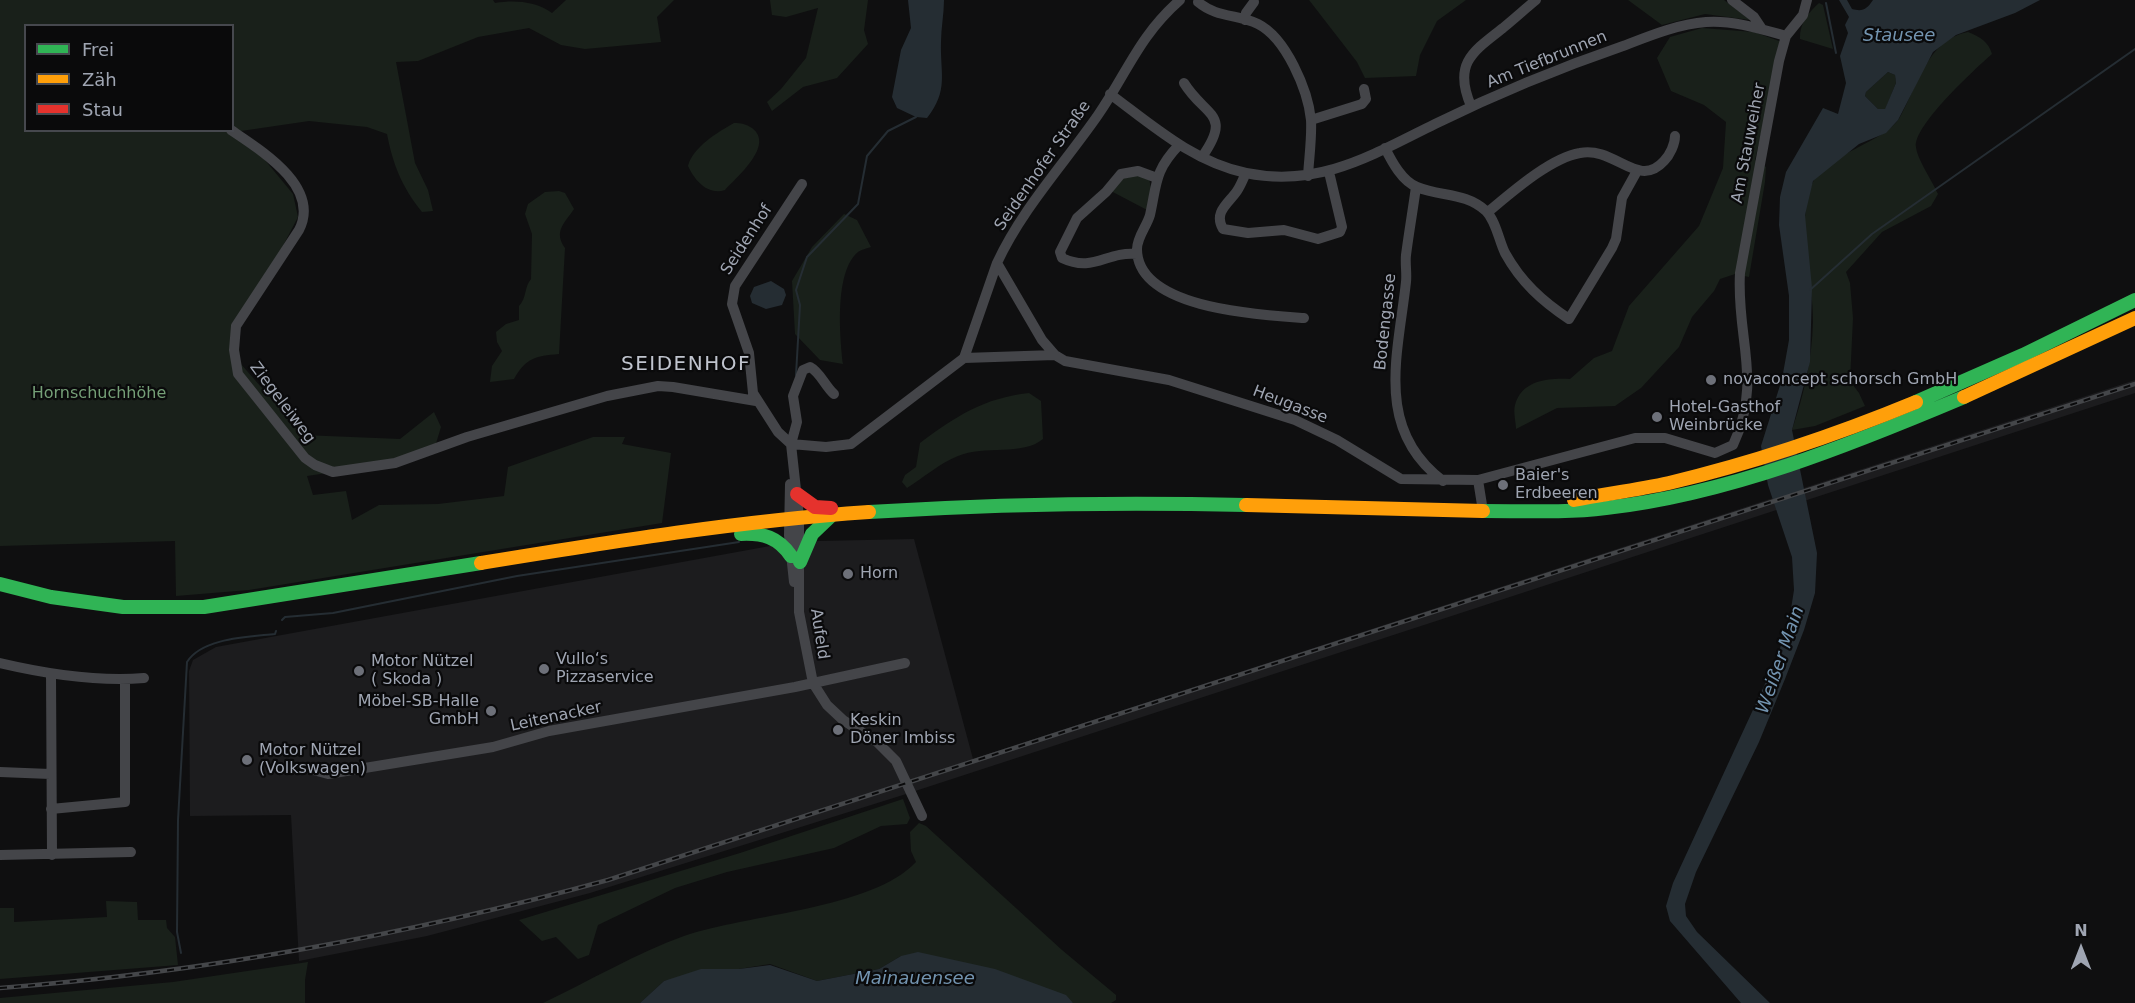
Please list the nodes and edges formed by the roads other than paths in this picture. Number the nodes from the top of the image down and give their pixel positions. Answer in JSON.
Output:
{"nodes":[{"id":1,"x":1180,"y":0,"type":"edge"},
{"id":2,"x":1536,"y":0,"type":"edge"},
{"id":3,"x":1732,"y":0,"type":"edge"},
{"id":4,"x":1807,"y":0,"type":"edge"},
{"id":5,"x":1198,"y":2,"type":"dead end"},
{"id":6,"x":1254,"y":3,"type":"dead end"},
{"id":7,"x":1245,"y":20,"type":"junction"},
{"id":8,"x":1762,"y":29,"type":"junction"},
{"id":9,"x":1786,"y":36,"type":"junction"},
{"id":10,"x":1184,"y":82,"type":"dead end"},
{"id":11,"x":1364,"y":89,"type":"dead end"},
{"id":12,"x":1110,"y":94,"type":"junction"},
{"id":13,"x":1471,"y":106,"type":"junction"},
{"id":14,"x":1311,"y":120,"type":"junction"},
{"id":15,"x":234,"y":132,"type":"edge"},
{"id":16,"x":1675,"y":136,"type":"dead end"},
{"id":17,"x":1179,"y":145,"type":"junction"},
{"id":18,"x":1385,"y":148,"type":"junction"},
{"id":19,"x":1202,"y":157,"type":"junction"},
{"id":20,"x":1636,"y":171,"type":"junction"},
{"id":21,"x":1329,"y":172,"type":"junction"},
{"id":22,"x":1246,"y":173,"type":"junction"},
{"id":23,"x":1308,"y":176,"type":"junction"},
{"id":24,"x":1157,"y":178,"type":"junction"},
{"id":25,"x":802,"y":184,"type":"dead end"},
{"id":26,"x":1416,"y":187,"type":"junction"},
{"id":27,"x":1488,"y":212,"type":"junction"},
{"id":28,"x":1137,"y":254,"type":"junction"},
{"id":29,"x":997,"y":263,"type":"junction"},
{"id":30,"x":2135,"y":300,"type":"edge"},
{"id":31,"x":1304,"y":318,"type":"dead end"},
{"id":32,"x":2135,"y":318,"type":"edge"},
{"id":33,"x":1055,"y":355,"type":"junction"},
{"id":34,"x":964,"y":358,"type":"junction"},
{"id":35,"x":834,"y":394,"type":"dead end"},
{"id":36,"x":756,"y":401,"type":"junction"},
{"id":37,"x":791,"y":444,"type":"junction"},
{"id":38,"x":793,"y":475,"type":"junction"},
{"id":39,"x":1479,"y":480,"type":"junction"},
{"id":40,"x":1444,"y":481,"type":"junction"},
{"id":41,"x":796,"y":494,"type":"junction"},
{"id":42,"x":1531,"y":510,"type":"junction"},
{"id":43,"x":1483,"y":511,"type":"junction"},
{"id":44,"x":849,"y":513,"type":"junction"},
{"id":45,"x":833,"y":514,"type":"junction"},
{"id":46,"x":794,"y":517,"type":"junction"},
{"id":47,"x":678,"y":531,"type":"junction"},
{"id":48,"x":795,"y":559,"type":"junction"},
{"id":49,"x":0,"y":584,"type":"edge"},
{"id":50,"x":0,"y":663,"type":"edge"},
{"id":51,"x":905,"y":663,"type":"dead end"},
{"id":52,"x":51,"y":674,"type":"junction"},
{"id":53,"x":144,"y":678,"type":"dead end"},
{"id":54,"x":125,"y":680,"type":"junction"},
{"id":55,"x":813,"y":683,"type":"junction"},
{"id":56,"x":306,"y":768,"type":"dead end"},
{"id":57,"x":0,"y":772,"type":"edge"},
{"id":58,"x":50,"y":774,"type":"junction"},
{"id":59,"x":51,"y":808,"type":"junction"},
{"id":60,"x":922,"y":816,"type":"dead end"},
{"id":61,"x":131,"y":852,"type":"dead end"},
{"id":62,"x":0,"y":855,"type":"edge"},
{"id":63,"x":52,"y":855,"type":"junction"}],
"edges":[{"from":1,"to":12,"type":"street","name":"Seidenhofer Straße"},
{"from":2,"to":13,"type":"street"},
{"from":3,"to":8,"type":"street"},
{"from":4,"to":9,"type":"street","name":"Am Stauweiher"},
{"from":5,"to":7,"type":"street"},
{"from":6,"to":7,"type":"street"},
{"from":7,"to":14,"type":"street"},
{"from":8,"to":9,"type":"street","name":"Am Tiefbrunnen"},
{"from":8,"to":13,"type":"street","name":"Am Tiefbrunnen"},
{"from":9,"to":39,"type":"street","name":"Am Stauweiher"},
{"from":10,"to":19,"type":"street"},
{"from":11,"to":14,"type":"street"},
{"from":12,"to":17,"type":"street","name":"Am Tiefbrunnen"},
{"from":12,"to":29,"type":"street","name":"Seidenhofer Straße"},
{"from":13,"to":18,"type":"street","name":"Am Tiefbrunnen"},
{"from":14,"to":23,"type":"street"},
{"from":15,"to":36,"type":"street","name":"Ziegeleiweg"},
{"from":16,"to":20,"type":"street"},
{"from":17,"to":19,"type":"street","name":"Am Tiefbrunnen"},
{"from":17,"to":24,"type":"street"},
{"from":18,"to":21,"type":"street","name":"Am Tiefbrunnen"},
{"from":18,"to":26,"type":"street"},
{"from":19,"to":22,"type":"street","name":"Am Tiefbrunnen"},
{"from":20,"to":27,"type":"street"},
{"from":20,"to":27,"type":"street"},
{"from":21,"to":22,"type":"street"},
{"from":21,"to":23,"type":"street","name":"Am Tiefbrunnen"},
{"from":22,"to":23,"type":"street","name":"Am Tiefbrunnen"},
{"from":24,"to":28,"type":"street"},
{"from":24,"to":28,"type":"street"},
{"from":25,"to":36,"type":"street","name":"Seidenhof"},
{"from":26,"to":27,"type":"street"},
{"from":26,"to":40,"type":"street","name":"Bodengasse"},
{"from":28,"to":31,"type":"street"},
{"from":29,"to":33,"type":"street"},
{"from":29,"to":34,"type":"street"},
{"from":30,"to":42,"type":"main road"},
{"from":32,"to":42,"type":"main road"},
{"from":33,"to":34,"type":"street"},
{"from":33,"to":40,"type":"street","name":"Heugasse"},
{"from":34,"to":37,"type":"street"},
{"from":35,"to":37,"type":"street"},
{"from":36,"to":37,"type":"street","name":"Seidenhof"},
{"from":37,"to":38,"type":"street"},
{"from":38,"to":41,"type":"street"},
{"from":38,"to":46,"type":"street"},
{"from":39,"to":40,"type":"street","name":"Heugasse"},
{"from":39,"to":43,"type":"street"},
{"from":41,"to":44,"type":"main road"},
{"from":41,"to":46,"type":"street"},
{"from":42,"to":43,"type":"main road"},
{"from":43,"to":44,"type":"main road"},
{"from":44,"to":45,"type":"main road"},
{"from":45,"to":46,"type":"main road"},
{"from":45,"to":48,"type":"main road"},
{"from":46,"to":47,"type":"main road"},
{"from":46,"to":48,"type":"street","name":"Aufeld"},
{"from":47,"to":48,"type":"main road"},
{"from":47,"to":49,"type":"main road"},
{"from":48,"to":55,"type":"street","name":"Aufeld"},
{"from":50,"to":52,"type":"street"},
{"from":51,"to":55,"type":"street","name":"Aufeld"},
{"from":52,"to":54,"type":"street"},
{"from":52,"to":58,"type":"street"},
{"from":53,"to":54,"type":"street"},
{"from":54,"to":59,"type":"street"},
{"from":55,"to":56,"type":"street","name":"Leitenacker"},
{"from":55,"to":60,"type":"street","name":"Aufeld"},
{"from":57,"to":58,"type":"street"},
{"from":58,"to":59,"type":"street"},
{"from":59,"to":63,"type":"street"},
{"from":61,"to":63,"type":"street"},
{"from":62,"to":63,"type":"street"}]}
